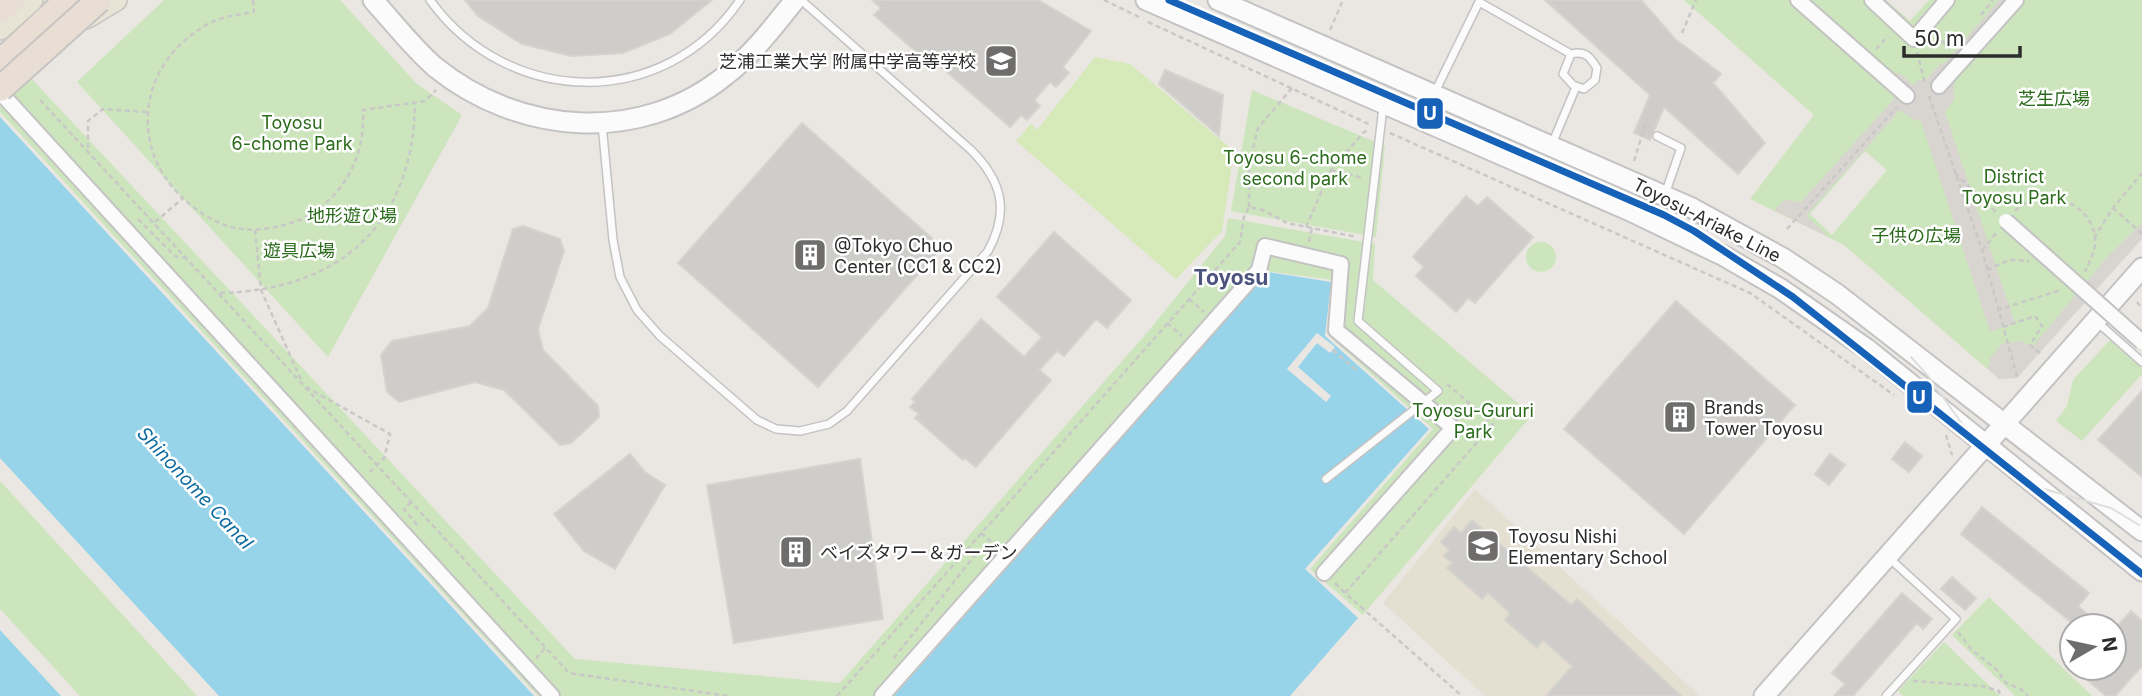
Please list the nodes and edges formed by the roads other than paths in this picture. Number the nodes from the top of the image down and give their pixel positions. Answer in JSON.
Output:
{"nodes":[{"id":1,"x":12,"y":0,"type":"edge"},
{"id":2,"x":32,"y":0,"type":"edge"},
{"id":3,"x":47,"y":0,"type":"edge"},
{"id":4,"x":67,"y":0,"type":"edge"},
{"id":5,"x":99,"y":0,"type":"edge"},
{"id":6,"x":116,"y":0,"type":"edge"},
{"id":7,"x":373,"y":0,"type":"edge"},
{"id":8,"x":430,"y":0,"type":"edge"},
{"id":9,"x":740,"y":0,"type":"edge"},
{"id":10,"x":795,"y":0,"type":"edge"},
{"id":11,"x":802,"y":0,"type":"edge"},
{"id":12,"x":1146,"y":0,"type":"edge"},
{"id":13,"x":1218,"y":0,"type":"edge"},
{"id":14,"x":1798,"y":0,"type":"edge"},
{"id":15,"x":1872,"y":0,"type":"edge"},
{"id":16,"x":1947,"y":0,"type":"edge"},
{"id":17,"x":2016,"y":0,"type":"edge"},
{"id":18,"x":0,"y":11,"type":"edge"},
{"id":19,"x":0,"y":29,"type":"edge"},
{"id":20,"x":7,"y":54,"type":"edge"},
{"id":21,"x":1570,"y":54,"type":"junction"},
{"id":22,"x":0,"y":76,"type":"edge"},
{"id":23,"x":1939,"y":86,"type":"dead end"},
{"id":24,"x":1576,"y":87,"type":"junction"},
{"id":25,"x":0,"y":91,"type":"edge"},
{"id":26,"x":1434,"y":94,"type":"junction"},
{"id":27,"x":1907,"y":96,"type":"road end"},
{"id":28,"x":1383,"y":103,"type":"junction"},
{"id":29,"x":602,"y":123,"type":"junction"},
{"id":30,"x":1657,"y":136,"type":"dead end"},
{"id":31,"x":1552,"y":146,"type":"junction"},
{"id":32,"x":1665,"y":195,"type":"dead end"},
{"id":33,"x":2006,"y":221,"type":"road end"},
{"id":34,"x":2142,"y":268,"type":"edge"},
{"id":35,"x":2096,"y":320,"type":"junction"},
{"id":36,"x":2142,"y":342,"type":"edge"},
{"id":37,"x":2142,"y":362,"type":"edge"},
{"id":38,"x":1423,"y":403,"type":"junction"},
{"id":39,"x":2004,"y":424,"type":"junction"},
{"id":40,"x":1985,"y":445,"type":"junction"},
{"id":41,"x":1326,"y":479,"type":"dead end"},
{"id":42,"x":2142,"y":531,"type":"edge"},
{"id":43,"x":1887,"y":557,"type":"junction"},
{"id":44,"x":2142,"y":571,"type":"edge"},
{"id":45,"x":1324,"y":573,"type":"dead end"},
{"id":46,"x":552,"y":696,"type":"edge"},
{"id":47,"x":882,"y":696,"type":"edge"},
{"id":48,"x":1764,"y":696,"type":"edge"},
{"id":49,"x":1886,"y":696,"type":"edge"}],
"edges":[{"from":1,"to":18,"type":"highway"},
{"from":2,"to":19,"type":"main road"},
{"from":3,"to":20,"type":"highway"},
{"from":4,"to":20,"type":"highway"},
{"from":5,"to":25,"type":"highway","bridge":true},
{"from":6,"to":20,"type":"main road"},
{"from":7,"to":29,"type":"main road"},
{"from":8,"to":9,"type":"lane"},
{"from":10,"to":29,"type":"main road"},
{"from":11,"to":29,"type":"lane"},
{"from":12,"to":28,"type":"main road","name":"Toyosu-Ariake Line"},
{"from":13,"to":26,"type":"main road","name":"Toyosu-Ariake Line"},
{"from":14,"to":27,"type":"street"},
{"from":15,"to":16,"type":"street"},
{"from":17,"to":23,"type":"street"},
{"from":20,"to":22,"type":"main road"},
{"from":21,"to":24,"type":"lane"},
{"from":21,"to":24,"type":"lane"},
{"from":21,"to":26,"type":"lane"},
{"from":24,"to":31,"type":"lane"},
{"from":25,"to":46,"type":"street"},
{"from":26,"to":31,"type":"main road","name":"Toyosu-Ariake Line"},
{"from":28,"to":38,"type":"lane"},
{"from":28,"to":40,"type":"main road","name":"Toyosu-Ariake Line"},
{"from":30,"to":32,"type":"lane"},
{"from":31,"to":39,"type":"main road","name":"Toyosu-Ariake Line"},
{"from":33,"to":36,"type":"street","bridge":true},
{"from":34,"to":35,"type":"main road"},
{"from":35,"to":37,"type":"lane"},
{"from":35,"to":39,"type":"main road"},
{"from":38,"to":41,"type":"lane"},
{"from":38,"to":45,"type":"street"},
{"from":38,"to":47,"type":"street"},
{"from":39,"to":40,"type":"main road"},
{"from":39,"to":42,"type":"main road","name":"Toyosu-Ariake Line"},
{"from":40,"to":43,"type":"main road"},
{"from":40,"to":44,"type":"main road","name":"Toyosu-Ariake Line"},
{"from":43,"to":48,"type":"main road"},
{"from":43,"to":49,"type":"lane"}]}
